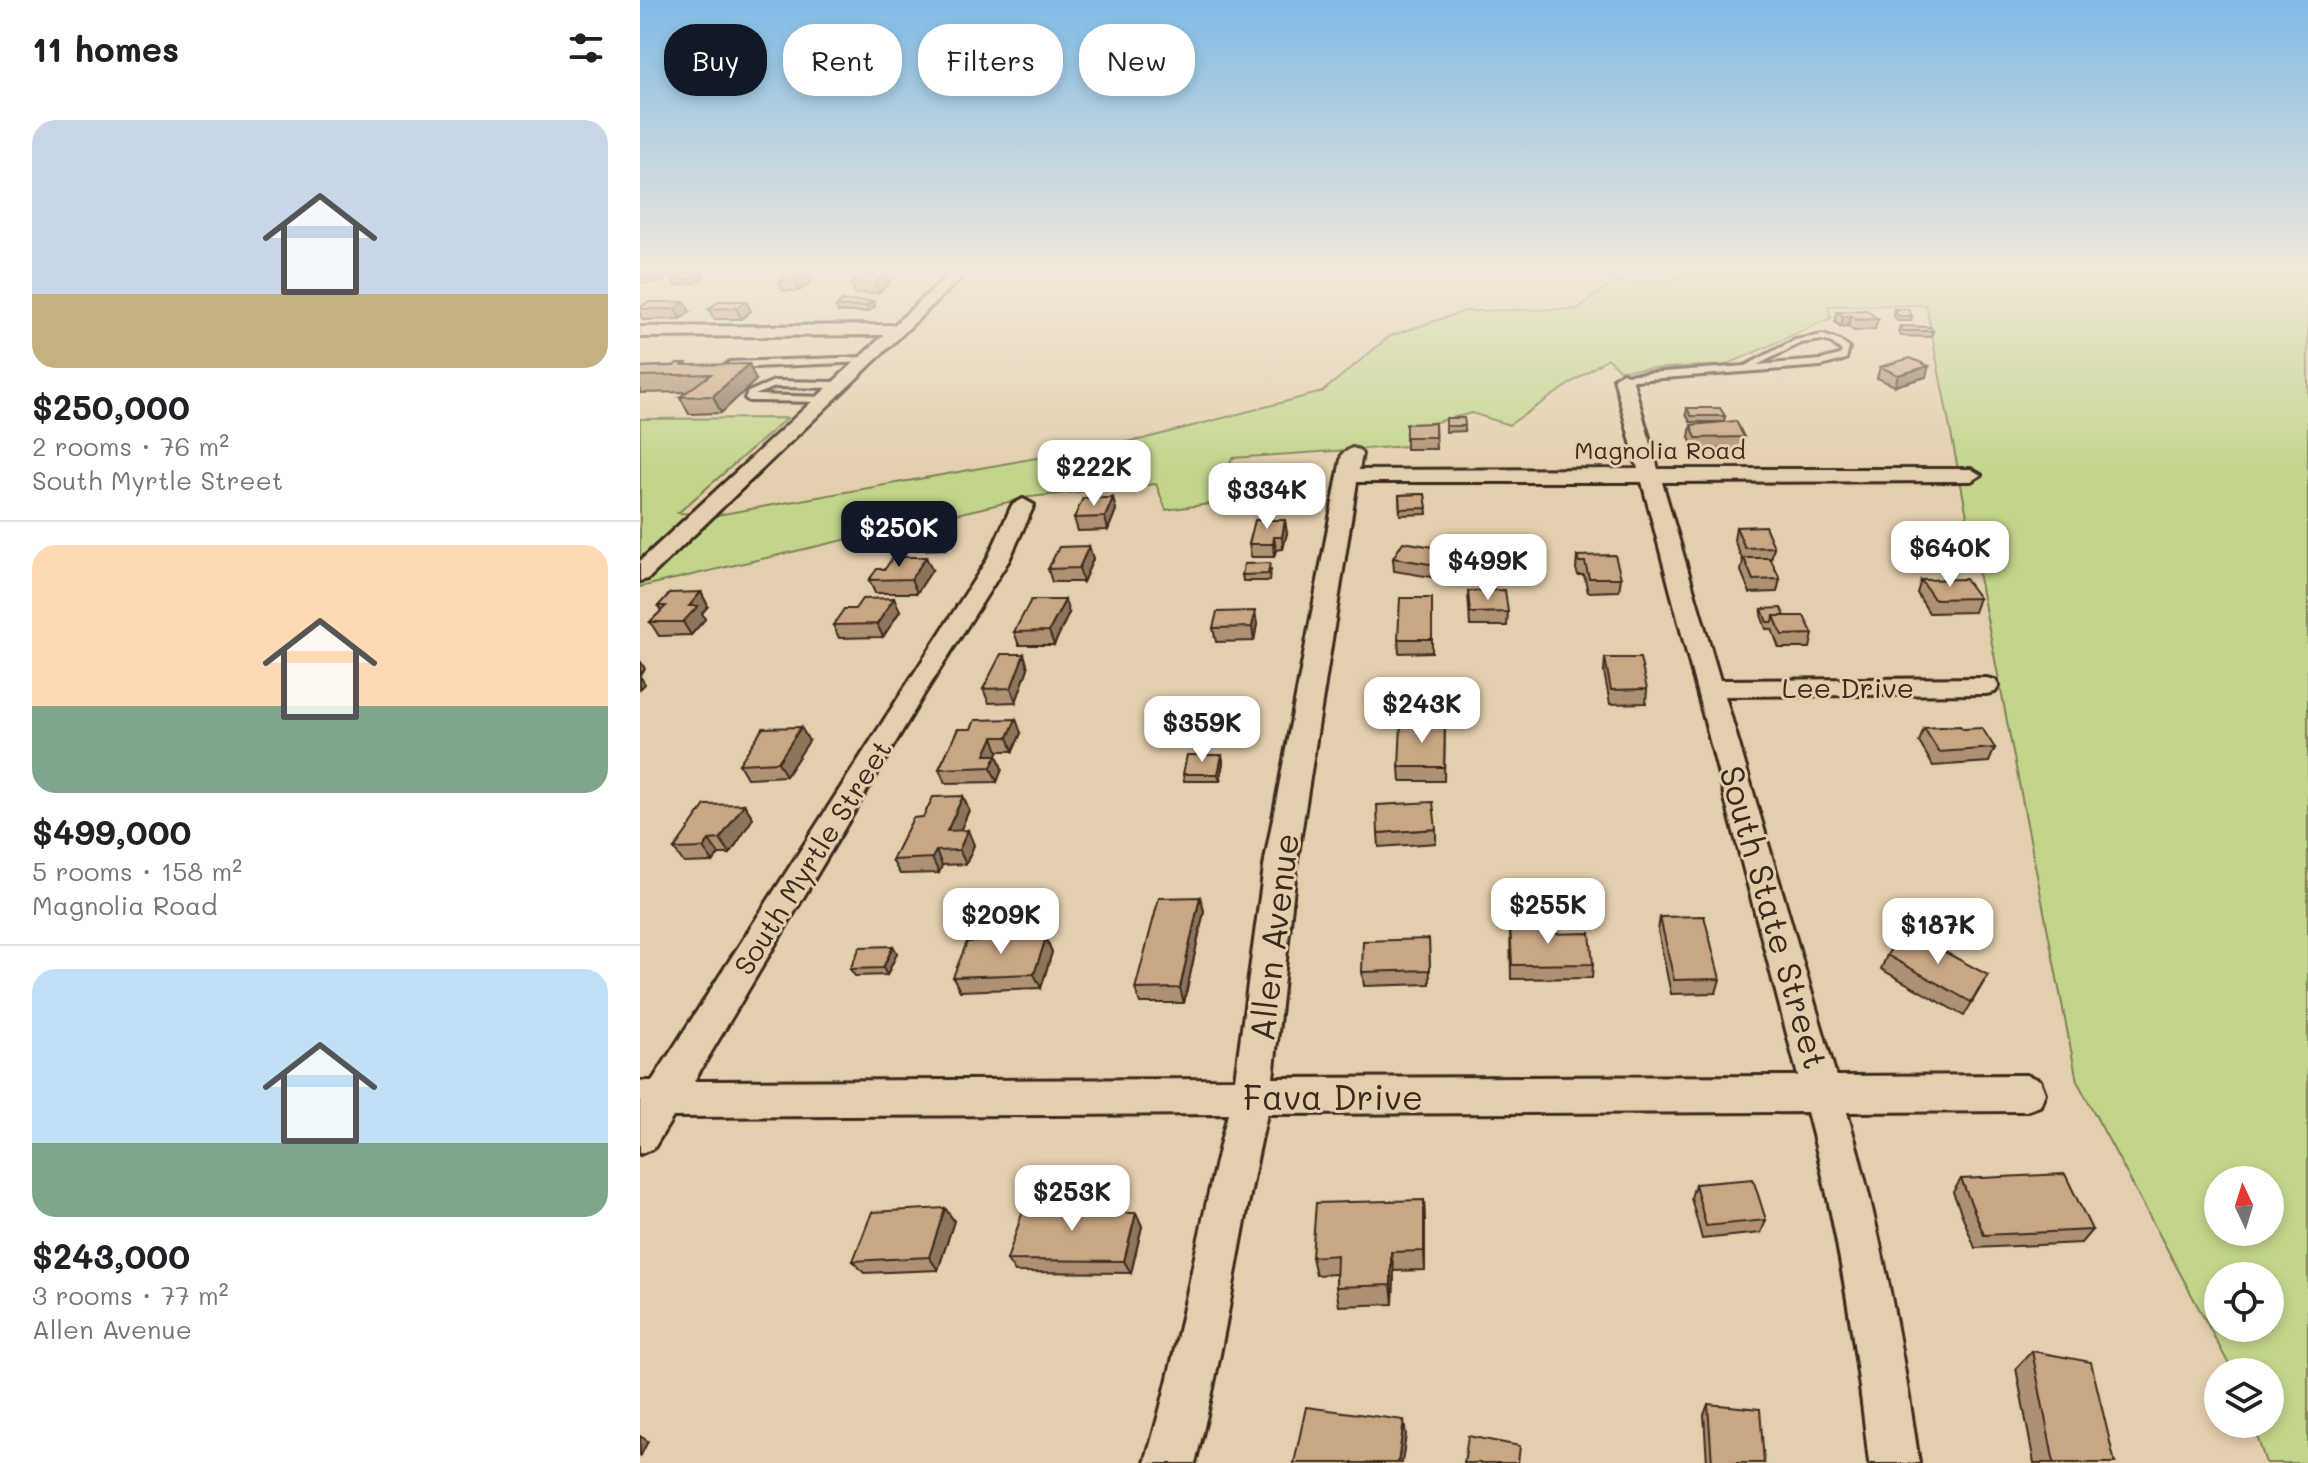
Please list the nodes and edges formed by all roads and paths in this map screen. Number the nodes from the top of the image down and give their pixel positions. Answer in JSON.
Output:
{"nodes":[{"id":1,"x":887,"y":339,"type":"edge"},
{"id":2,"x":1806,"y":339,"type":"edge"},
{"id":3,"x":1831,"y":339,"type":"edge"},
{"id":4,"x":865,"y":360,"type":"junction"},
{"id":5,"x":716,"y":366,"type":"edge"},
{"id":6,"x":1749,"y":366,"type":"junction"},
{"id":7,"x":1623,"y":378,"type":"joint"},
{"id":8,"x":839,"y":385,"type":"junction"},
{"id":9,"x":824,"y":399,"type":"junction"},
{"id":10,"x":1350,"y":465,"type":"joint"},
{"id":11,"x":1649,"y":475,"type":"junction"},
{"id":12,"x":1971,"y":475,"type":"dead end"},
{"id":13,"x":1023,"y":505,"type":"dead end"},
{"id":14,"x":640,"y":574,"type":"edge"},
{"id":15,"x":1986,"y":686,"type":"dead end"},
{"id":16,"x":1710,"y":688,"type":"junction"},
{"id":17,"x":2026,"y":1093,"type":"dead end"},
{"id":18,"x":1824,"y":1094,"type":"junction"},
{"id":19,"x":1252,"y":1097,"type":"junction"},
{"id":20,"x":651,"y":1099,"type":"edge"},
{"id":21,"x":640,"y":1135,"type":"edge"},
{"id":22,"x":1170,"y":1463,"type":"edge"},
{"id":23,"x":1894,"y":1463,"type":"edge"}],
"edges":[{"from":1,"to":4,"type":"street"},
{"from":2,"to":6,"type":"lane"},
{"from":3,"to":6,"type":"lane"},
{"from":4,"to":5,"type":"lane"},
{"from":4,"to":8,"type":"street"},
{"from":6,"to":7,"type":"lane"},
{"from":7,"to":11,"type":"street","name":"South State Street"},
{"from":8,"to":9,"type":"street"},
{"from":8,"to":9,"type":"lane"},
{"from":9,"to":14,"type":"street"},
{"from":10,"to":11,"type":"street","name":"Magnolia Road"},
{"from":10,"to":19,"type":"street","name":"Allen Avenue"},
{"from":11,"to":12,"type":"street","name":"Magnolia Road"},
{"from":11,"to":16,"type":"street","name":"South State Street"},
{"from":13,"to":20,"type":"street","name":"South Myrtle Street"},
{"from":15,"to":16,"type":"street","name":"Lee Drive"},
{"from":16,"to":18,"type":"street","name":"South State Street"},
{"from":17,"to":18,"type":"street","name":"Fava Drive"},
{"from":18,"to":19,"type":"street","name":"Fava Drive"},
{"from":18,"to":23,"type":"street","name":"South State Street"},
{"from":19,"to":20,"type":"street","name":"Fava Drive"},
{"from":19,"to":22,"type":"street","name":"Allen Avenue"},
{"from":20,"to":21,"type":"street","name":"South Myrtle Street"}]}
